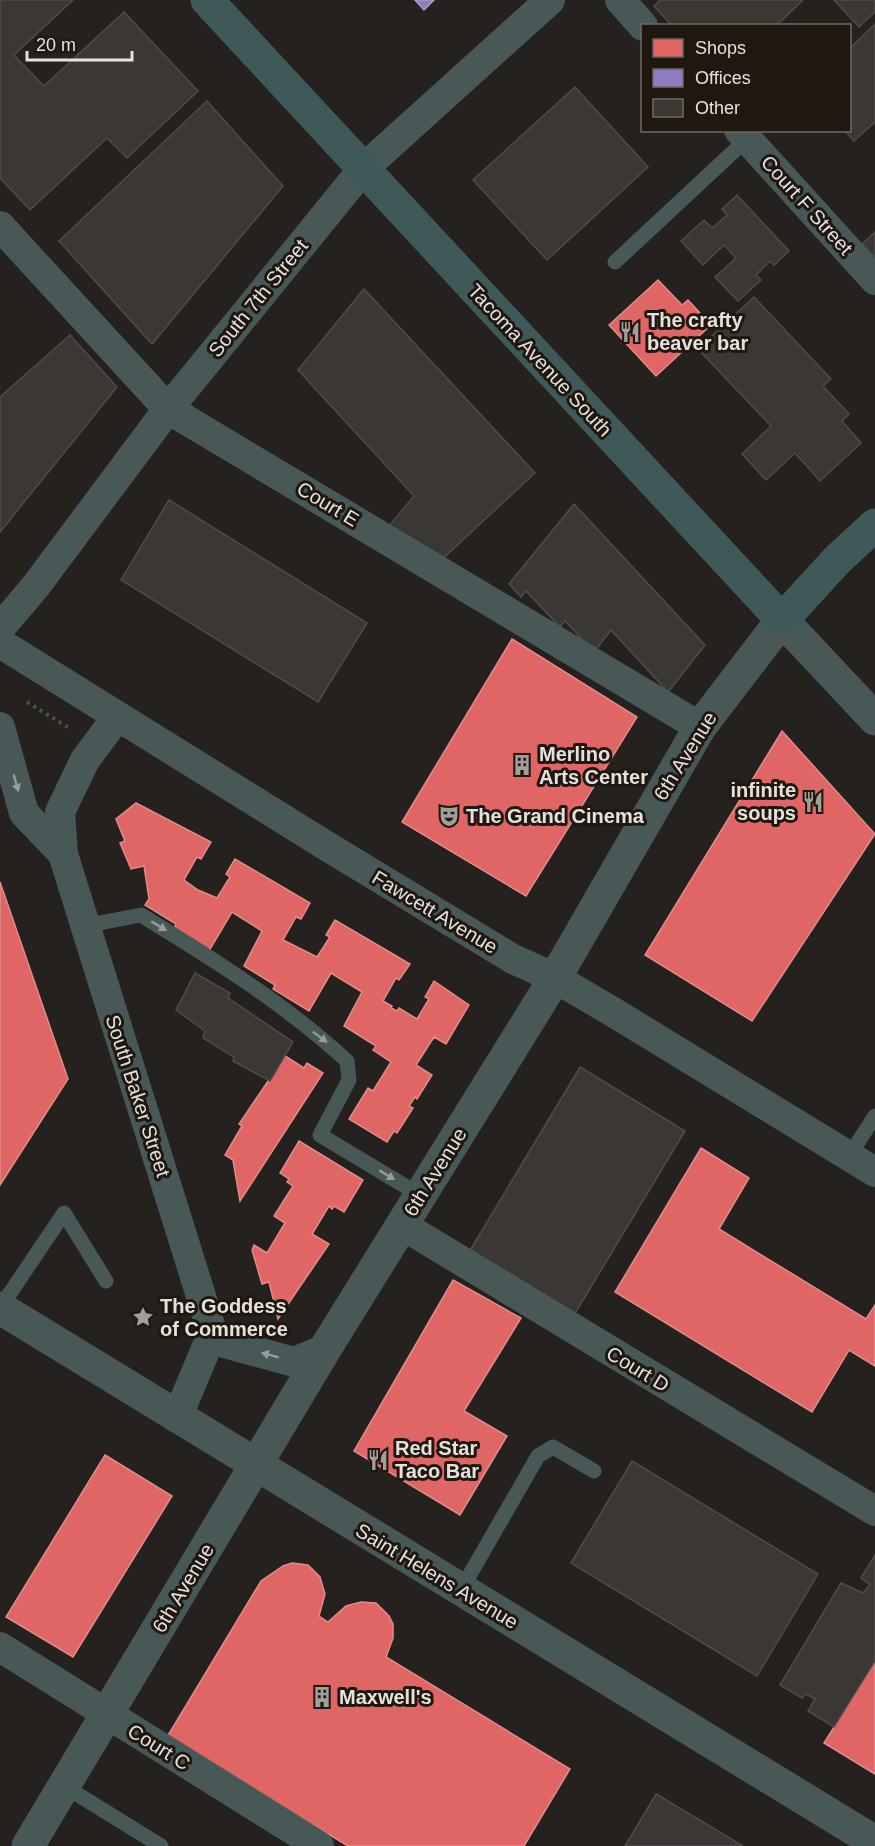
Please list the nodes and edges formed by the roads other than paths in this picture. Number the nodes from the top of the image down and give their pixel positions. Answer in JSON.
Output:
{"nodes":[{"id":1,"x":207,"y":0,"type":"edge"},
{"id":2,"x":550,"y":0,"type":"edge"},
{"id":3,"x":620,"y":0,"type":"edge"},
{"id":4,"x":641,"y":24,"type":"edge"},
{"id":5,"x":743,"y":135,"type":"edge"},
{"id":6,"x":363,"y":170,"type":"junction"},
{"id":7,"x":0,"y":226,"type":"edge"},
{"id":8,"x":615,"y":261,"type":"dead end"},
{"id":9,"x":875,"y":280,"type":"edge"},
{"id":10,"x":168,"y":409,"type":"junction"},
{"id":11,"x":875,"y":525,"type":"edge"},
{"id":12,"x":782,"y":620,"type":"junction"},
{"id":13,"x":0,"y":628,"type":"edge"},
{"id":14,"x":0,"y":643,"type":"edge"},
{"id":15,"x":10,"y":716,"type":"edge"},
{"id":16,"x":117,"y":717,"type":"junction"},
{"id":17,"x":875,"y":719,"type":"edge"},
{"id":18,"x":700,"y":727,"type":"junction"},
{"id":19,"x":63,"y":854,"type":"junction"},
{"id":20,"x":84,"y":926,"type":"junction"},
{"id":21,"x":555,"y":978,"type":"junction"},
{"id":22,"x":875,"y":1116,"type":"edge"},
{"id":23,"x":849,"y":1156,"type":"junction"},
{"id":24,"x":875,"y":1172,"type":"edge"},
{"id":25,"x":420,"y":1195,"type":"junction"},
{"id":26,"x":402,"y":1225,"type":"junction"},
{"id":27,"x":106,"y":1281,"type":"dead end"},
{"id":28,"x":0,"y":1308,"type":"edge"},
{"id":29,"x":210,"y":1339,"type":"junction"},
{"id":30,"x":325,"y":1349,"type":"junction"},
{"id":31,"x":177,"y":1418,"type":"junction"},
{"id":32,"x":257,"y":1466,"type":"junction"},
{"id":33,"x":594,"y":1472,"type":"dead end"},
{"id":34,"x":875,"y":1511,"type":"edge"},
{"id":35,"x":461,"y":1590,"type":"junction"},
{"id":36,"x":0,"y":1647,"type":"edge"},
{"id":37,"x":107,"y":1715,"type":"junction"},
{"id":38,"x":64,"y":1786,"type":"junction"},
{"id":39,"x":875,"y":1842,"type":"edge"},
{"id":40,"x":151,"y":1843,"type":"edge"},
{"id":41,"x":28,"y":1846,"type":"edge"},
{"id":42,"x":319,"y":1846,"type":"edge"}],
"edges":[{"from":1,"to":6,"type":"main road","name":"Tacoma Avenue South"},
{"from":2,"to":6,"type":"street","name":"South 7th Street"},
{"from":3,"to":4,"type":"street"},
{"from":5,"to":8,"type":"lane"},
{"from":5,"to":9,"type":"street","name":"Court F Street"},
{"from":6,"to":10,"type":"street","name":"South 7th Street"},
{"from":6,"to":12,"type":"main road","name":"Tacoma Avenue South"},
{"from":7,"to":10,"type":"street","name":"Court E"},
{"from":10,"to":13,"type":"street","name":"South 7th Street"},
{"from":10,"to":18,"type":"street","name":"Court E"},
{"from":11,"to":12,"type":"main road","name":"6th Avenue"},
{"from":12,"to":17,"type":"street","name":"Tacoma Avenue South"},
{"from":12,"to":18,"type":"street","name":"6th Avenue"},
{"from":14,"to":16,"type":"street","name":"Fawcett Avenue"},
{"from":15,"to":19,"type":"street","name":"South Baker Street","one_way":true},
{"from":16,"to":19,"type":"street","name":"South Baker Street"},
{"from":16,"to":21,"type":"street","name":"Fawcett Avenue"},
{"from":18,"to":21,"type":"street","name":"6th Avenue"},
{"from":19,"to":20,"type":"street","name":"South Baker Street"},
{"from":20,"to":25,"type":"lane","one_way":true},
{"from":20,"to":29,"type":"street","name":"South Baker Street"},
{"from":21,"to":23,"type":"street","name":"Fawcett Avenue"},
{"from":21,"to":25,"type":"street","name":"6th Avenue"},
{"from":22,"to":23,"type":"lane"},
{"from":23,"to":24,"type":"street","name":"Fawcett Avenue"},
{"from":25,"to":26,"type":"street","name":"6th Avenue"},
{"from":26,"to":30,"type":"street","name":"6th Avenue"},
{"from":26,"to":34,"type":"street","name":"Court D"},
{"from":27,"to":28,"type":"lane"},
{"from":28,"to":31,"type":"street","name":"Saint Helens Avenue"},
{"from":30,"to":29,"type":"street","one_way":true},
{"from":29,"to":31,"type":"street"},
{"from":30,"to":32,"type":"street","name":"6th Avenue"},
{"from":31,"to":32,"type":"street","name":"Saint Helens Avenue"},
{"from":32,"to":35,"type":"street","name":"Saint Helens Avenue"},
{"from":32,"to":37,"type":"street","name":"6th Avenue"},
{"from":33,"to":35,"type":"lane"},
{"from":35,"to":39,"type":"street","name":"Saint Helens Avenue"},
{"from":36,"to":37,"type":"street","name":"Court C"},
{"from":37,"to":38,"type":"street","name":"6th Avenue"},
{"from":37,"to":42,"type":"street","name":"Court C"},
{"from":38,"to":40,"type":"lane"},
{"from":38,"to":41,"type":"street","name":"6th Avenue"}]}
